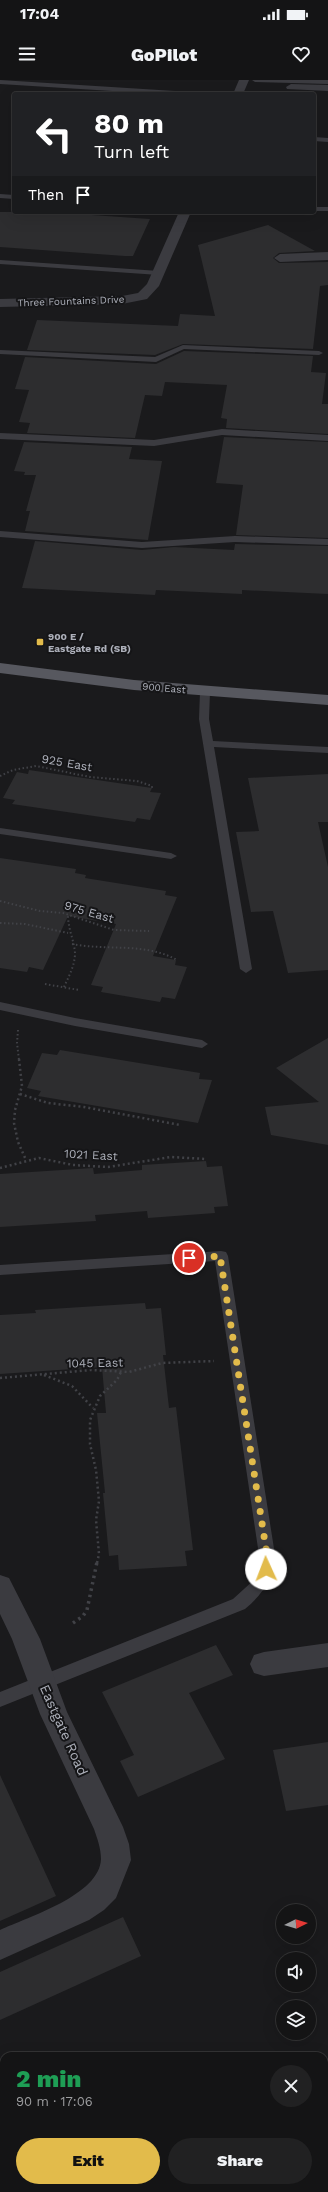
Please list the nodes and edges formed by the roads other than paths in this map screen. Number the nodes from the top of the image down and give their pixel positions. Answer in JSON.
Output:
{"nodes":[{"id":1,"x":244,"y":80,"type":"edge"},
{"id":2,"x":255,"y":80,"type":"edge"},
{"id":3,"x":0,"y":82,"type":"edge"},
{"id":4,"x":328,"y":82,"type":"edge"},
{"id":5,"x":291,"y":87,"type":"dead end"},
{"id":6,"x":328,"y":88,"type":"edge"},
{"id":7,"x":159,"y":92,"type":"edge"},
{"id":8,"x":239,"y":92,"type":"edge"},
{"id":9,"x":316,"y":139,"type":"edge"},
{"id":10,"x":328,"y":140,"type":"edge"},
{"id":11,"x":0,"y":196,"type":"edge"},
{"id":12,"x":12,"y":197,"type":"edge"},
{"id":13,"x":316,"y":209,"type":"edge"},
{"id":14,"x":328,"y":209,"type":"edge"},
{"id":15,"x":184,"y":214,"type":"edge"},
{"id":16,"x":328,"y":256,"type":"edge"},
{"id":17,"x":280,"y":258,"type":"dead end"},
{"id":18,"x":0,"y":262,"type":"edge"},
{"id":19,"x":159,"y":273,"type":"junction"},
{"id":20,"x":0,"y":303,"type":"edge"},
{"id":21,"x":0,"y":352,"type":"edge"},
{"id":22,"x":319,"y":353,"type":"dead end"},
{"id":23,"x":0,"y":436,"type":"edge"},
{"id":24,"x":328,"y":438,"type":"edge"},
{"id":25,"x":0,"y":534,"type":"edge"},
{"id":26,"x":328,"y":542,"type":"edge"},
{"id":27,"x":0,"y":668,"type":"edge"},
{"id":28,"x":205,"y":692,"type":"junction"},
{"id":29,"x":328,"y":700,"type":"edge"},
{"id":30,"x":209,"y":744,"type":"junction"},
{"id":31,"x":328,"y":750,"type":"edge"},
{"id":32,"x":0,"y":831,"type":"edge"},
{"id":33,"x":171,"y":856,"type":"dead end"},
{"id":34,"x":246,"y":969,"type":"dead end"},
{"id":35,"x":0,"y":1006,"type":"edge"},
{"id":36,"x":202,"y":1044,"type":"dead end"},
{"id":37,"x":0,"y":1270,"type":"edge"},
{"id":38,"x":0,"y":1586,"type":"edge"},
{"id":39,"x":328,"y":1655,"type":"edge"},
{"id":40,"x":264,"y":1664,"type":"dead end"},
{"id":41,"x":42,"y":1682,"type":"junction"},
{"id":42,"x":0,"y":1700,"type":"edge"},
{"id":43,"x":0,"y":1945,"type":"edge"}],
"edges":[{"from":1,"to":8,"type":"street"},
{"from":2,"to":4,"type":"lane"},
{"from":3,"to":7,"type":"lane"},
{"from":5,"to":6,"type":"street"},
{"from":9,"to":10,"type":"lane"},
{"from":11,"to":12,"type":"lane"},
{"from":13,"to":14,"type":"lane"},
{"from":15,"to":19,"type":"street","name":"Three Fountains Drive"},
{"from":16,"to":17,"type":"street"},
{"from":18,"to":19,"type":"lane"},
{"from":19,"to":20,"type":"street","name":"Three Fountains Drive"},
{"from":21,"to":22,"type":"lane"},
{"from":23,"to":24,"type":"lane"},
{"from":25,"to":26,"type":"lane"},
{"from":27,"to":28,"type":"main road","name":"900 East"},
{"from":28,"to":29,"type":"main road","name":"900 East"},
{"from":28,"to":30,"type":"lane"},
{"from":30,"to":31,"type":"lane"},
{"from":30,"to":34,"type":"lane"},
{"from":32,"to":33,"type":"lane"},
{"from":35,"to":36,"type":"lane"},
{"from":37,"to":41,"type":"lane"},
{"from":38,"to":41,"type":"street","name":"Eastgate Road"},
{"from":39,"to":40,"type":"street"},
{"from":41,"to":42,"type":"lane"},
{"from":41,"to":43,"type":"street","name":"Eastgate Road"}]}
